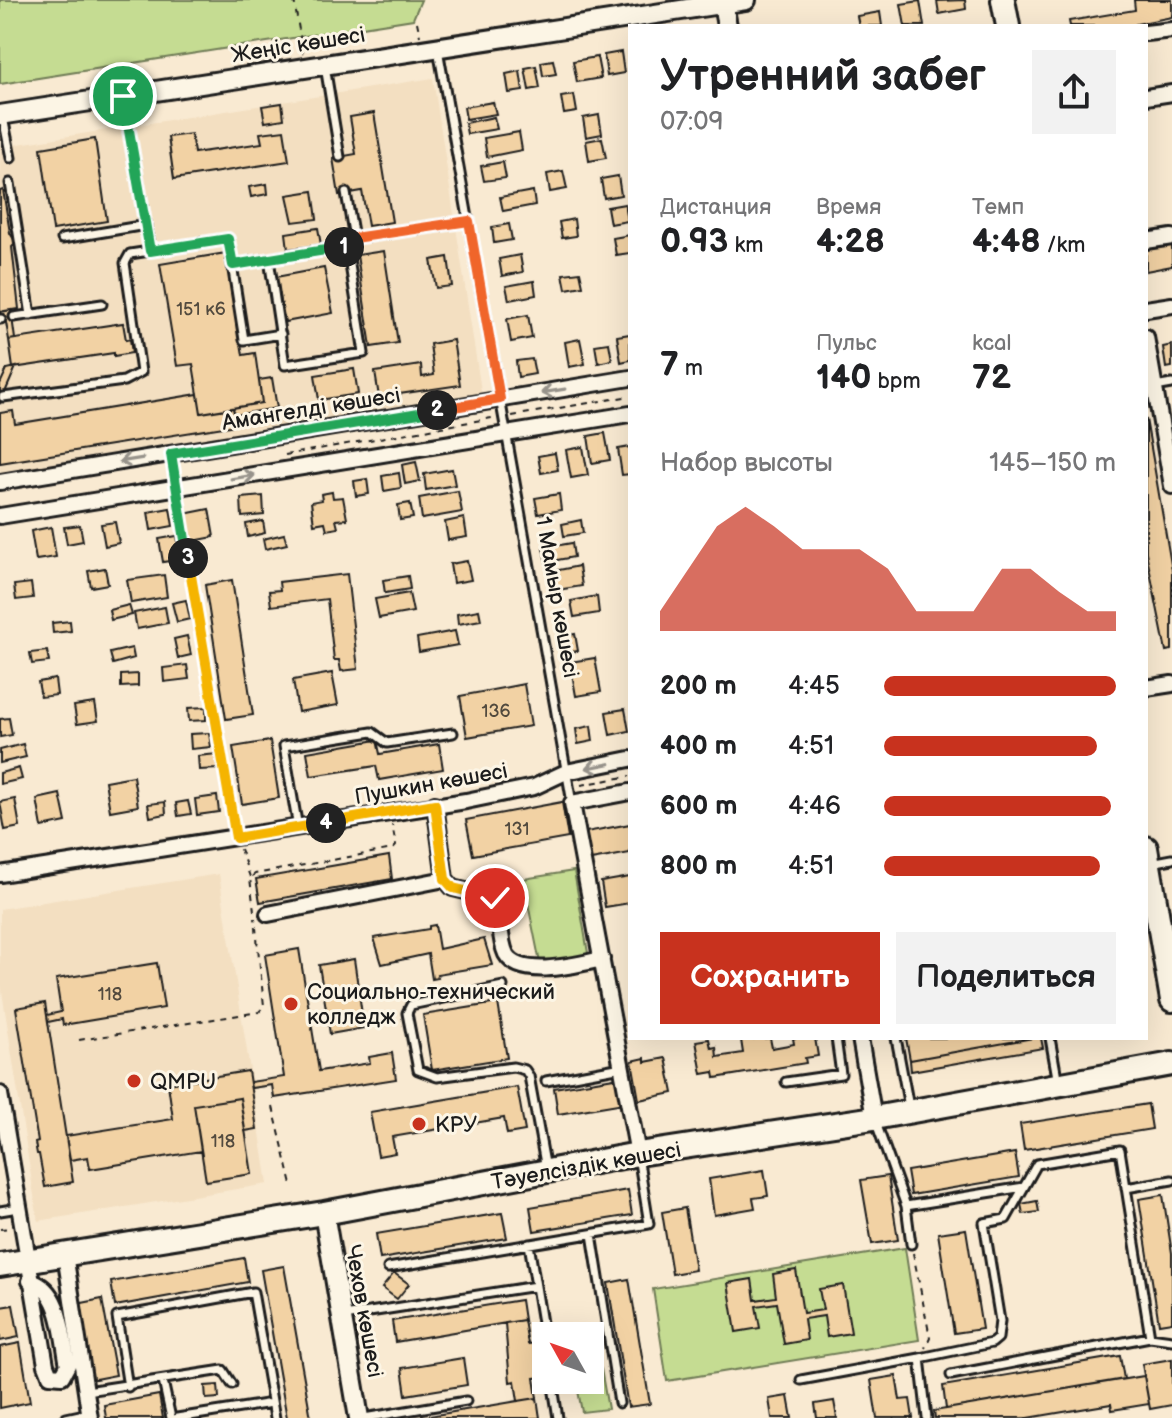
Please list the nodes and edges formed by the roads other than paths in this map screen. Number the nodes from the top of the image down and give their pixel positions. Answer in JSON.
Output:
{"nodes":[{"id":1,"x":746,"y":0,"type":"edge"},
{"id":2,"x":1003,"y":0,"type":"edge"},
{"id":3,"x":723,"y":4,"type":"junction"},
{"id":4,"x":694,"y":11,"type":"edge"},
{"id":5,"x":727,"y":24,"type":"edge"},
{"id":6,"x":1008,"y":24,"type":"edge"},
{"id":7,"x":1172,"y":30,"type":"edge"},
{"id":8,"x":1148,"y":33,"type":"edge"},
{"id":9,"x":437,"y":46,"type":"junction"},
{"id":10,"x":315,"y":66,"type":"junction"},
{"id":11,"x":1172,"y":93,"type":"edge"},
{"id":12,"x":123,"y":96,"type":"junction"},
{"id":13,"x":1148,"y":97,"type":"edge"},
{"id":14,"x":1,"y":115,"type":"edge"},
{"id":15,"x":340,"y":157,"type":"dead end"},
{"id":16,"x":11,"y":158,"type":"dead end"},
{"id":17,"x":10,"y":183,"type":"dead end"},
{"id":18,"x":346,"y":193,"type":"dead end"},
{"id":19,"x":469,"y":221,"type":"junction"},
{"id":20,"x":146,"y":225,"type":"junction"},
{"id":21,"x":1172,"y":237,"type":"edge"},
{"id":22,"x":354,"y":238,"type":"junction"},
{"id":23,"x":62,"y":239,"type":"dead end"},
{"id":24,"x":1148,"y":241,"type":"edge"},
{"id":25,"x":347,"y":246,"type":"junction"},
{"id":26,"x":150,"y":251,"type":"junction"},
{"id":27,"x":269,"y":259,"type":"junction"},
{"id":28,"x":233,"y":265,"type":"junction"},
{"id":29,"x":102,"y":304,"type":"dead end"},
{"id":30,"x":1172,"y":305,"type":"edge"},
{"id":31,"x":1148,"y":309,"type":"edge"},
{"id":32,"x":31,"y":315,"type":"junction"},
{"id":33,"x":14,"y":317,"type":"dead end"},
{"id":34,"x":281,"y":334,"type":"junction"},
{"id":35,"x":1148,"y":348,"type":"edge"},
{"id":36,"x":628,"y":378,"type":"edge"},
{"id":37,"x":1172,"y":384,"type":"edge"},
{"id":38,"x":1155,"y":387,"type":"junction"},
{"id":39,"x":3,"y":397,"type":"dead end"},
{"id":40,"x":500,"y":399,"type":"junction"},
{"id":41,"x":628,"y":414,"type":"edge"},
{"id":42,"x":507,"y":434,"type":"junction"},
{"id":43,"x":0,"y":482,"type":"edge"},
{"id":44,"x":1172,"y":486,"type":"edge"},
{"id":45,"x":0,"y":516,"type":"edge"},
{"id":46,"x":1172,"y":684,"type":"edge"},
{"id":47,"x":1148,"y":688,"type":"edge"},
{"id":48,"x":453,"y":733,"type":"dead end"},
{"id":49,"x":628,"y":759,"type":"edge"},
{"id":50,"x":566,"y":772,"type":"junction"},
{"id":51,"x":628,"y":792,"type":"edge"},
{"id":52,"x":572,"y":803,"type":"junction"},
{"id":53,"x":435,"y":804,"type":"junction"},
{"id":54,"x":298,"y":828,"type":"junction"},
{"id":55,"x":1148,"y":856,"type":"edge"},
{"id":56,"x":1172,"y":859,"type":"edge"},
{"id":57,"x":1148,"y":862,"type":"edge"},
{"id":58,"x":0,"y":874,"type":"edge"},
{"id":59,"x":445,"y":879,"type":"junction"},
{"id":60,"x":268,"y":914,"type":"dead end"},
{"id":61,"x":602,"y":959,"type":"junction"},
{"id":62,"x":503,"y":986,"type":"dead end"},
{"id":63,"x":1172,"y":1000,"type":"edge"},
{"id":64,"x":836,"y":1040,"type":"edge"},
{"id":65,"x":860,"y":1040,"type":"edge"},
{"id":66,"x":896,"y":1040,"type":"edge"},
{"id":67,"x":1050,"y":1040,"type":"edge"},
{"id":68,"x":1172,"y":1064,"type":"edge"},
{"id":69,"x":622,"y":1067,"type":"junction"},
{"id":70,"x":546,"y":1081,"type":"dead end"},
{"id":71,"x":786,"y":1082,"type":"dead end"},
{"id":72,"x":1058,"y":1085,"type":"junction"},
{"id":73,"x":0,"y":1094,"type":"edge"},
{"id":74,"x":1,"y":1111,"type":"edge"},
{"id":75,"x":910,"y":1112,"type":"junction"},
{"id":76,"x":874,"y":1118,"type":"junction"},
{"id":77,"x":638,"y":1154,"type":"junction"},
{"id":78,"x":547,"y":1171,"type":"junction"},
{"id":79,"x":1172,"y":1180,"type":"edge"},
{"id":80,"x":1024,"y":1187,"type":"junction"},
{"id":81,"x":1126,"y":1188,"type":"junction"},
{"id":82,"x":906,"y":1206,"type":"junction"},
{"id":83,"x":18,"y":1208,"type":"junction"},
{"id":84,"x":0,"y":1211,"type":"edge"},
{"id":85,"x":324,"y":1213,"type":"junction"},
{"id":86,"x":592,"y":1234,"type":"junction"},
{"id":87,"x":529,"y":1244,"type":"junction"},
{"id":88,"x":911,"y":1244,"type":"road end"},
{"id":89,"x":65,"y":1254,"type":"junction"},
{"id":90,"x":0,"y":1265,"type":"edge"},
{"id":91,"x":388,"y":1268,"type":"dead end"},
{"id":92,"x":29,"y":1271,"type":"junction"},
{"id":93,"x":536,"y":1286,"type":"junction"},
{"id":94,"x":342,"y":1317,"type":"junction"},
{"id":95,"x":542,"y":1322,"type":"edge"},
{"id":96,"x":1150,"y":1337,"type":"junction"},
{"id":97,"x":1172,"y":1340,"type":"edge"},
{"id":98,"x":920,"y":1358,"type":"junction"},
{"id":99,"x":951,"y":1375,"type":"dead end"},
{"id":100,"x":801,"y":1380,"type":"dead end"},
{"id":101,"x":163,"y":1381,"type":"junction"},
{"id":102,"x":232,"y":1384,"type":"dead end"},
{"id":103,"x":128,"y":1387,"type":"junction"},
{"id":104,"x":87,"y":1391,"type":"junction"},
{"id":105,"x":554,"y":1394,"type":"edge"},
{"id":106,"x":466,"y":1401,"type":"dead end"},
{"id":107,"x":272,"y":1403,"type":"junction"},
{"id":108,"x":619,"y":1403,"type":"dead end"},
{"id":109,"x":89,"y":1416,"type":"edge"},
{"id":110,"x":66,"y":1418,"type":"edge"},
{"id":111,"x":171,"y":1418,"type":"edge"},
{"id":112,"x":177,"y":1418,"type":"edge"},
{"id":113,"x":275,"y":1418,"type":"edge"},
{"id":114,"x":362,"y":1418,"type":"edge"},
{"id":115,"x":558,"y":1418,"type":"edge"},
{"id":116,"x":927,"y":1418,"type":"edge"}],
"edges":[{"from":1,"to":3,"type":"street","name":"Жеңіс көшесі"},
{"from":2,"to":6,"type":"main road"},
{"from":3,"to":4,"type":"street","name":"Жеңіс көшесі"},
{"from":3,"to":5,"type":"street"},
{"from":4,"to":9,"type":"street","name":"Жеңіс көшесі"},
{"from":7,"to":8,"type":"street"},
{"from":9,"to":10,"type":"street","name":"Жеңіс көшесі"},
{"from":9,"to":19,"type":"lane","name":"1 Мамыр көшесі"},
{"from":10,"to":12,"type":"street","name":"Жеңіс көшесі"},
{"from":10,"to":15,"type":"lane"},
{"from":11,"to":13,"type":"street"},
{"from":12,"to":14,"type":"street","name":"Жеңіс көшесі"},
{"from":12,"to":20,"type":"lane"},
{"from":14,"to":16,"type":"lane"},
{"from":17,"to":32,"type":"lane"},
{"from":18,"to":22,"type":"lane"},
{"from":19,"to":22,"type":"lane"},
{"from":19,"to":40,"type":"lane","name":"1 Мамыр көшесі"},
{"from":20,"to":23,"type":"lane"},
{"from":20,"to":26,"type":"lane"},
{"from":21,"to":24,"type":"street"},
{"from":22,"to":25,"type":"lane"},
{"from":25,"to":27,"type":"lane"},
{"from":25,"to":34,"type":"lane"},
{"from":26,"to":28,"type":"lane"},
{"from":26,"to":39,"type":"lane"},
{"from":27,"to":28,"type":"lane"},
{"from":27,"to":34,"type":"lane"},
{"from":28,"to":34,"type":"lane"},
{"from":29,"to":32,"type":"lane"},
{"from":30,"to":31,"type":"street"},
{"from":32,"to":33,"type":"lane"},
{"from":35,"to":38,"type":"street"},
{"from":36,"to":40,"type":"street","name":"Амангелді көшесі","one_way":true},
{"from":37,"to":38,"type":"lane"},
{"from":38,"to":44,"type":"street"},
{"from":40,"to":42,"type":"lane","name":"1 Мамыр көшесі"},
{"from":40,"to":43,"type":"street","name":"Амангелді көшесі","one_way":true},
{"from":41,"to":42,"type":"street"},
{"from":45,"to":42,"type":"street","one_way":true},
{"from":42,"to":50,"type":"lane","name":"1 Мамыр көшесі"},
{"from":46,"to":47,"type":"street"},
{"from":48,"to":54,"type":"lane"},
{"from":49,"to":50,"type":"street","name":"Пушкин көшесі","one_way":true},
{"from":50,"to":52,"type":"lane","name":"1 Мамыр көшесі"},
{"from":50,"to":53,"type":"street","name":"Пушкин көшесі"},
{"from":51,"to":52,"type":"street"},
{"from":52,"to":61,"type":"street","name":"1 Мамыр көшесі"},
{"from":53,"to":54,"type":"street","name":"Пушкин көшесі"},
{"from":53,"to":59,"type":"street"},
{"from":54,"to":58,"type":"street","name":"Пушкин көшесі"},
{"from":55,"to":56,"type":"lane"},
{"from":57,"to":63,"type":"main road"},
{"from":59,"to":60,"type":"street"},
{"from":59,"to":61,"type":"street"},
{"from":61,"to":69,"type":"street","name":"1 Мамыр көшесі"},
{"from":62,"to":78,"type":"lane"},
{"from":64,"to":71,"type":"lane"},
{"from":65,"to":76,"type":"street"},
{"from":66,"to":75,"type":"lane"},
{"from":67,"to":72,"type":"lane"},
{"from":68,"to":72,"type":"main road","name":"Тәуелсіздік көшесі"},
{"from":69,"to":70,"type":"lane"},
{"from":69,"to":77,"type":"street","name":"1 Мамыр көшесі"},
{"from":72,"to":75,"type":"main road","name":"Тәуелсіздік көшесі"},
{"from":73,"to":74,"type":"street"},
{"from":74,"to":83,"type":"street"},
{"from":75,"to":76,"type":"main road","name":"Тәуелсіздік көшесі"},
{"from":76,"to":77,"type":"main road","name":"Тәуелсіздік көшесі"},
{"from":76,"to":82,"type":"lane"},
{"from":77,"to":78,"type":"main road","name":"Тәуелсіздік көшесі"},
{"from":77,"to":86,"type":"lane"},
{"from":78,"to":85,"type":"main road","name":"Тәуелсіздік көшесі"},
{"from":79,"to":81,"type":"lane"},
{"from":80,"to":81,"type":"lane"},
{"from":80,"to":82,"type":"lane"},
{"from":80,"to":98,"type":"lane"},
{"from":81,"to":96,"type":"lane"},
{"from":82,"to":88,"type":"lane"},
{"from":83,"to":84,"type":"lane"},
{"from":83,"to":92,"type":"street"},
{"from":85,"to":89,"type":"main road","name":"Тәуелсіздік көшесі"},
{"from":85,"to":94,"type":"street","name":"Чехов көшесі"},
{"from":86,"to":87,"type":"lane"},
{"from":86,"to":108,"type":"lane"},
{"from":87,"to":91,"type":"lane"},
{"from":87,"to":93,"type":"lane"},
{"from":89,"to":92,"type":"main road","name":"Тәуелсіздік көшесі"},
{"from":89,"to":104,"type":"street"},
{"from":90,"to":92,"type":"main road","name":"Тәуелсіздік көшесі"},
{"from":92,"to":92,"type":"street"},
{"from":93,"to":94,"type":"lane"},
{"from":93,"to":95,"type":"lane"},
{"from":94,"to":114,"type":"street","name":"Чехов көшесі"},
{"from":96,"to":97,"type":"lane"},
{"from":96,"to":99,"type":"lane"},
{"from":98,"to":100,"type":"lane"},
{"from":98,"to":116,"type":"lane"},
{"from":101,"to":102,"type":"lane"},
{"from":101,"to":103,"type":"lane"},
{"from":101,"to":111,"type":"lane"},
{"from":103,"to":104,"type":"lane"},
{"from":103,"to":107,"type":"lane"},
{"from":104,"to":109,"type":"street"},
{"from":105,"to":115,"type":"lane"},
{"from":106,"to":114,"type":"lane"},
{"from":107,"to":112,"type":"lane"},
{"from":107,"to":113,"type":"lane"},
{"from":109,"to":110,"type":"lane"}]}
